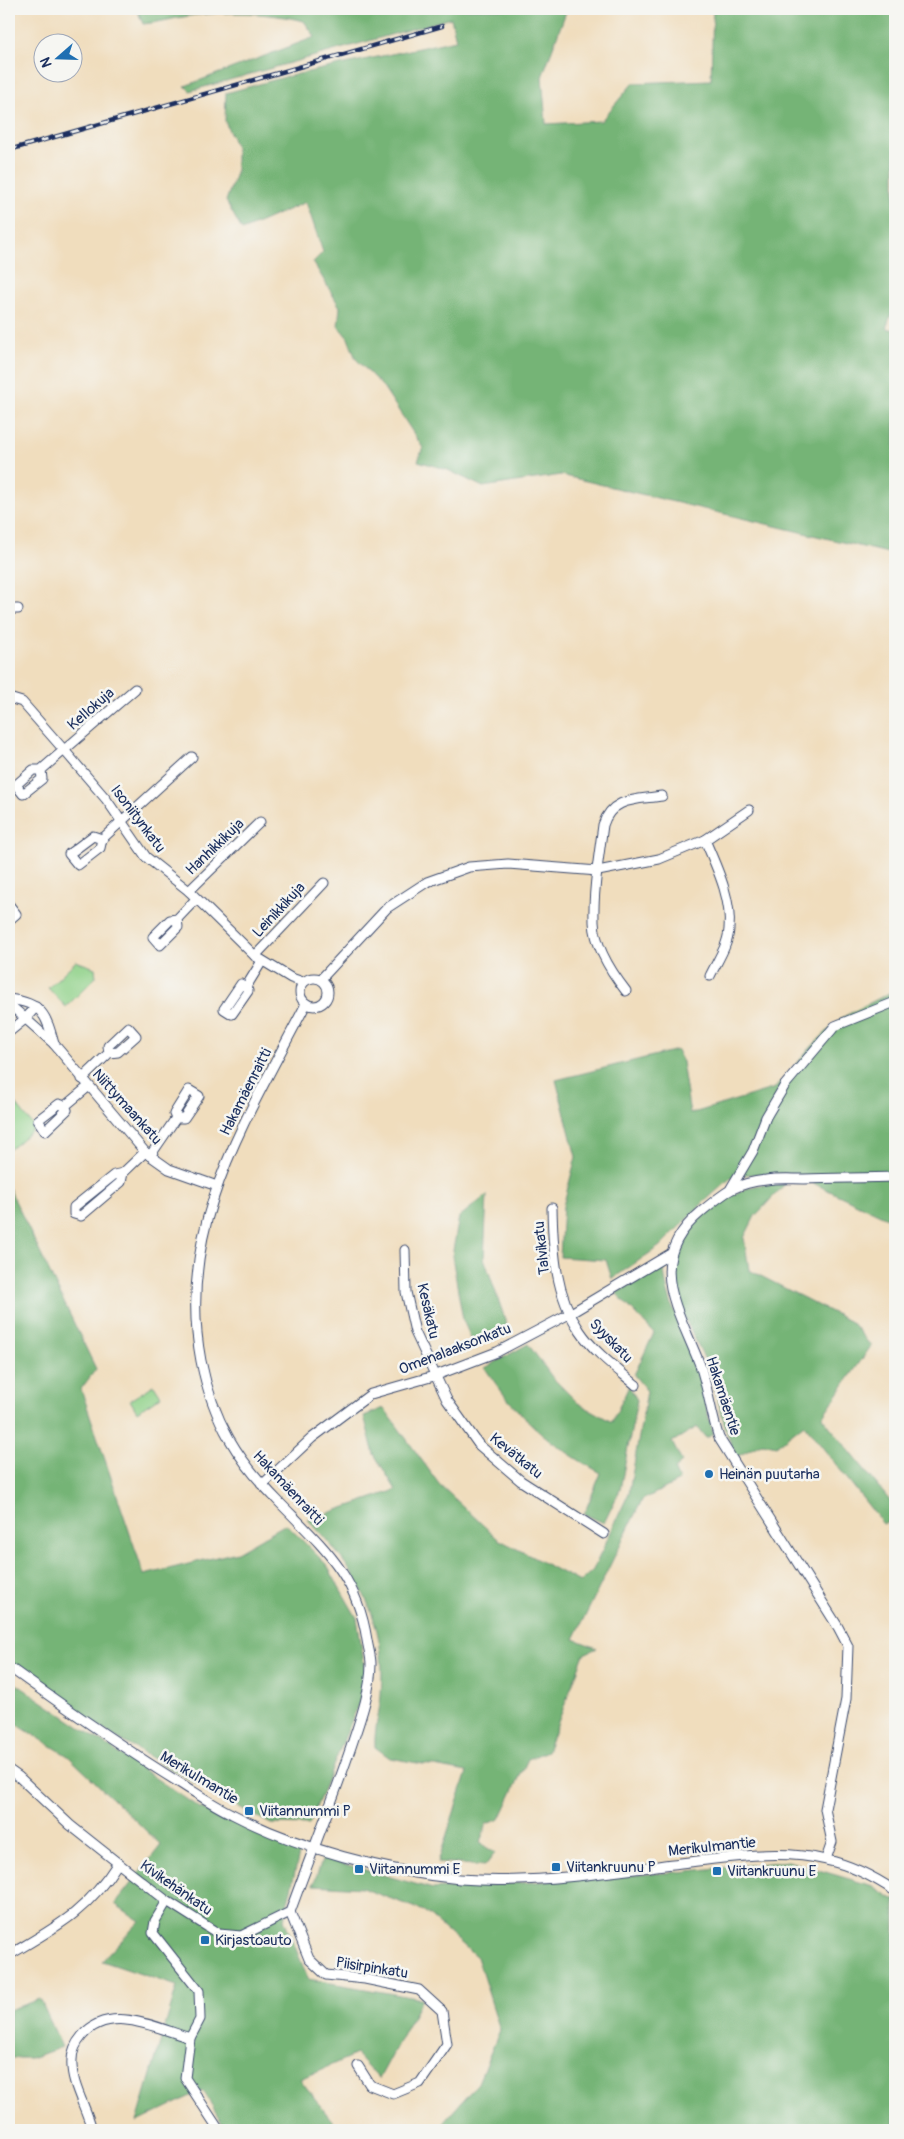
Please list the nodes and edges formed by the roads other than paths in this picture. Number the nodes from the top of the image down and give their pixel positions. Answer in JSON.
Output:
{"nodes":[{"id":1,"x":135,"y":689,"type":"dead end"},
{"id":2,"x":9,"y":698,"type":"edge"},
{"id":3,"x":64,"y":750,"type":"junction"},
{"id":4,"x":192,"y":757,"type":"dead end"},
{"id":5,"x":41,"y":770,"type":"dead end"},
{"id":6,"x":662,"y":796,"type":"dead end"},
{"id":7,"x":749,"y":810,"type":"dead end"},
{"id":8,"x":260,"y":822,"type":"dead end"},
{"id":9,"x":121,"y":823,"type":"junction"},
{"id":10,"x":102,"y":839,"type":"dead end"},
{"id":11,"x":705,"y":840,"type":"junction"},
{"id":12,"x":598,"y":871,"type":"junction"},
{"id":13,"x":324,"y":883,"type":"dead end"},
{"id":14,"x":189,"y":891,"type":"junction"},
{"id":15,"x":196,"y":899,"type":"junction"},
{"id":16,"x":9,"y":905,"type":"edge"},
{"id":17,"x":177,"y":919,"type":"dead end"},
{"id":18,"x":9,"y":920,"type":"edge"},
{"id":19,"x":259,"y":959,"type":"junction"},
{"id":20,"x":710,"y":976,"type":"dead end"},
{"id":21,"x":321,"y":979,"type":"junction"},
{"id":22,"x":303,"y":982,"type":"junction"},
{"id":23,"x":246,"y":987,"type":"dead end"},
{"id":24,"x":626,"y":991,"type":"dead end"},
{"id":25,"x":9,"y":999,"type":"edge"},
{"id":26,"x":895,"y":1002,"type":"edge"},
{"id":27,"x":9,"y":1004,"type":"edge"},
{"id":28,"x":306,"y":1004,"type":"junction"},
{"id":29,"x":36,"y":1006,"type":"junction"},
{"id":30,"x":26,"y":1019,"type":"junction"},
{"id":31,"x":9,"y":1032,"type":"edge"},
{"id":32,"x":54,"y":1044,"type":"junction"},
{"id":33,"x":110,"y":1053,"type":"dead end"},
{"id":34,"x":82,"y":1078,"type":"junction"},
{"id":35,"x":88,"y":1086,"type":"junction"},
{"id":36,"x":65,"y":1106,"type":"dead end"},
{"id":37,"x":176,"y":1118,"type":"dead end"},
{"id":38,"x":147,"y":1154,"type":"junction"},
{"id":39,"x":123,"y":1173,"type":"junction"},
{"id":40,"x":895,"y":1177,"type":"edge"},
{"id":41,"x":217,"y":1186,"type":"junction"},
{"id":42,"x":731,"y":1188,"type":"junction"},
{"id":43,"x":94,"y":1191,"type":"junction"},
{"id":44,"x":101,"y":1200,"type":"junction"},
{"id":45,"x":552,"y":1208,"type":"dead end"},
{"id":46,"x":405,"y":1250,"type":"dead end"},
{"id":47,"x":670,"y":1254,"type":"junction"},
{"id":48,"x":571,"y":1313,"type":"junction"},
{"id":49,"x":434,"y":1376,"type":"junction"},
{"id":50,"x":636,"y":1385,"type":"dead end"},
{"id":51,"x":262,"y":1484,"type":"junction"},
{"id":52,"x":604,"y":1534,"type":"dead end"},
{"id":53,"x":9,"y":1667,"type":"edge"},
{"id":54,"x":9,"y":1770,"type":"edge"},
{"id":55,"x":313,"y":1849,"type":"junction"},
{"id":56,"x":826,"y":1859,"type":"junction"},
{"id":57,"x":118,"y":1863,"type":"junction"},
{"id":58,"x":895,"y":1891,"type":"edge"},
{"id":59,"x":167,"y":1900,"type":"junction"},
{"id":60,"x":290,"y":1912,"type":"junction"},
{"id":61,"x":9,"y":1955,"type":"edge"},
{"id":62,"x":190,"y":2038,"type":"junction"},
{"id":63,"x":358,"y":2066,"type":"dead end"},
{"id":64,"x":92,"y":2130,"type":"edge"},
{"id":65,"x":219,"y":2130,"type":"edge"}],
"edges":[{"from":1,"to":3,"type":"street","name":"Kellokuja"},
{"from":2,"to":3,"type":"street","name":"Isoniitynkatu"},
{"from":3,"to":5,"type":"street","name":"Kellokuja"},
{"from":3,"to":9,"type":"street","name":"Isoniitynkatu"},
{"from":4,"to":9,"type":"street"},
{"from":6,"to":12,"type":"street"},
{"from":7,"to":11,"type":"street"},
{"from":8,"to":14,"type":"street","name":"Hanhikkikuja"},
{"from":9,"to":10,"type":"street"},
{"from":9,"to":14,"type":"street","name":"Isoniitynkatu"},
{"from":11,"to":12,"type":"street"},
{"from":11,"to":20,"type":"street"},
{"from":12,"to":21,"type":"street"},
{"from":12,"to":24,"type":"street"},
{"from":13,"to":19,"type":"street","name":"Leinikkikuja"},
{"from":14,"to":15,"type":"street","name":"Isoniitynkatu"},
{"from":15,"to":17,"type":"street"},
{"from":15,"to":19,"type":"street","name":"Isoniitynkatu"},
{"from":16,"to":18,"type":"street"},
{"from":19,"to":22,"type":"street","name":"Isoniitynkatu"},
{"from":19,"to":23,"type":"street","name":"Leinikkikuja"},
{"from":21,"to":22,"type":"street"},
{"from":21,"to":28,"type":"street"},
{"from":22,"to":28,"type":"street"},
{"from":25,"to":29,"type":"street"},
{"from":26,"to":42,"type":"street"},
{"from":27,"to":30,"type":"street","name":"Niittymaankatu"},
{"from":28,"to":41,"type":"street","name":"Hakamäenraitti"},
{"from":29,"to":30,"type":"street"},
{"from":29,"to":32,"type":"street","name":"Niittymaankatu"},
{"from":30,"to":31,"type":"street"},
{"from":30,"to":32,"type":"street","name":"Niittymaankatu"},
{"from":32,"to":34,"type":"street","name":"Niittymaankatu"},
{"from":33,"to":34,"type":"street"},
{"from":34,"to":35,"type":"street","name":"Niittymaankatu"},
{"from":35,"to":36,"type":"street"},
{"from":35,"to":38,"type":"street","name":"Niittymaankatu"},
{"from":37,"to":38,"type":"street"},
{"from":38,"to":39,"type":"street"},
{"from":38,"to":41,"type":"street","name":"Niittymaankatu"},
{"from":39,"to":43,"type":"street"},
{"from":39,"to":44,"type":"street"},
{"from":40,"to":42,"type":"street","name":"Hakamäentie"},
{"from":41,"to":51,"type":"street","name":"Hakamäenraitti"},
{"from":42,"to":47,"type":"street","name":"Hakamäentie"},
{"from":43,"to":44,"type":"street"},
{"from":43,"to":44,"type":"street"},
{"from":45,"to":48,"type":"street","name":"Talvikatu"},
{"from":46,"to":49,"type":"street","name":"Kesäkatu"},
{"from":47,"to":48,"type":"street","name":"Omenalaaksonkatu"},
{"from":47,"to":56,"type":"street","name":"Hakamäentie"},
{"from":48,"to":49,"type":"street","name":"Omenalaaksonkatu"},
{"from":48,"to":50,"type":"street","name":"Syyskatu"},
{"from":49,"to":51,"type":"street","name":"Omenalaaksonkatu"},
{"from":49,"to":52,"type":"street","name":"Kevätkatu"},
{"from":51,"to":55,"type":"street","name":"Hakamäenraitti"},
{"from":53,"to":55,"type":"street","name":"Merikulmantie"},
{"from":54,"to":57,"type":"street","name":"Kivikehänkatu"},
{"from":55,"to":56,"type":"street","name":"Merikulmantie"},
{"from":55,"to":60,"type":"street"},
{"from":56,"to":58,"type":"street","name":"Merikulmantie"},
{"from":57,"to":59,"type":"street","name":"Kivikehänkatu"},
{"from":57,"to":61,"type":"street"},
{"from":59,"to":60,"type":"street","name":"Kivikehänkatu"},
{"from":59,"to":62,"type":"street"},
{"from":60,"to":63,"type":"street","name":"Piisirpinkatu"},
{"from":62,"to":64,"type":"street"},
{"from":62,"to":65,"type":"street"}]}
